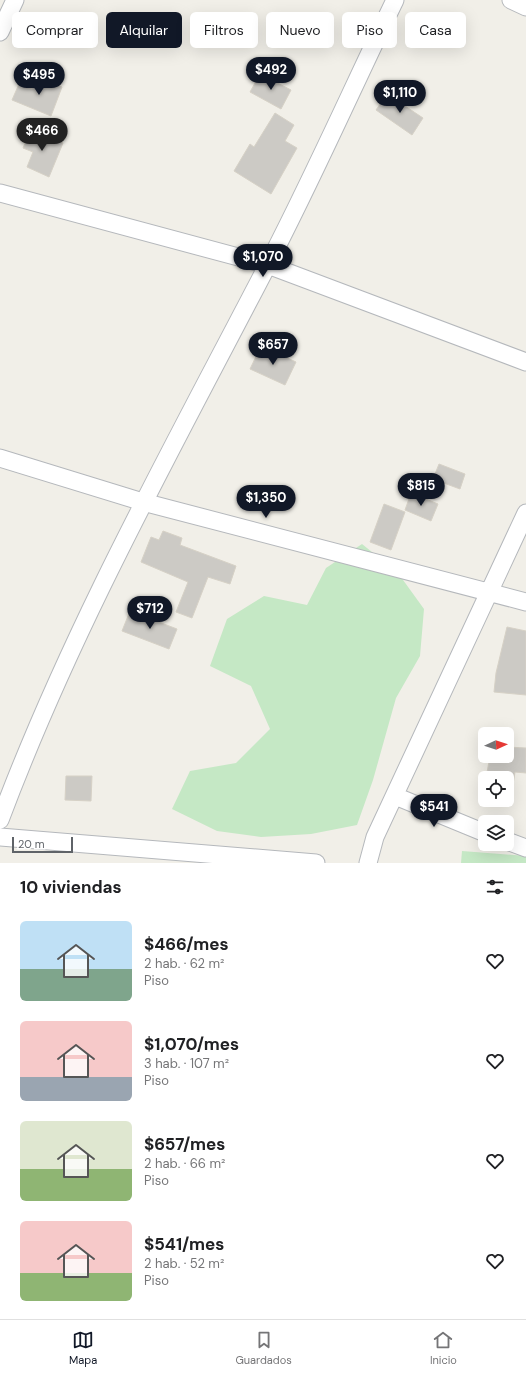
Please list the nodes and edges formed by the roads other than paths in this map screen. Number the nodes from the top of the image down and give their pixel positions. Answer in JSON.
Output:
{"nodes":[{"id":1,"x":15,"y":0,"type":"edge"},
{"id":2,"x":395,"y":0,"type":"edge"},
{"id":3,"x":511,"y":0,"type":"edge"},
{"id":4,"x":526,"y":7,"type":"edge"},
{"id":5,"x":0,"y":32,"type":"edge"},
{"id":6,"x":0,"y":192,"type":"edge"},
{"id":7,"x":268,"y":265,"type":"junction"},
{"id":8,"x":526,"y":362,"type":"edge"},
{"id":9,"x":0,"y":458,"type":"edge"},
{"id":10,"x":143,"y":502,"type":"junction"},
{"id":11,"x":526,"y":513,"type":"edge"},
{"id":12,"x":490,"y":592,"type":"junction"},
{"id":13,"x":526,"y":602,"type":"edge"},
{"id":14,"x":395,"y":796,"type":"junction"},
{"id":15,"x":0,"y":820,"type":"edge"},
{"id":16,"x":478,"y":830,"type":"edge"},
{"id":17,"x":0,"y":837,"type":"edge"},
{"id":18,"x":514,"y":844,"type":"edge"},
{"id":19,"x":526,"y":848,"type":"edge"},
{"id":20,"x":316,"y":863,"type":"edge"},
{"id":21,"x":368,"y":863,"type":"edge"}],
"edges":[{"from":1,"to":5,"type":"street"},
{"from":2,"to":7,"type":"street"},
{"from":3,"to":4,"type":"street"},
{"from":6,"to":7,"type":"street"},
{"from":7,"to":8,"type":"street"},
{"from":7,"to":10,"type":"street"},
{"from":9,"to":10,"type":"street"},
{"from":10,"to":12,"type":"street"},
{"from":10,"to":15,"type":"street"},
{"from":11,"to":12,"type":"street"},
{"from":12,"to":13,"type":"street"},
{"from":12,"to":14,"type":"street"},
{"from":14,"to":16,"type":"street"},
{"from":14,"to":21,"type":"street"},
{"from":17,"to":20,"type":"street"},
{"from":18,"to":19,"type":"street"}]}
